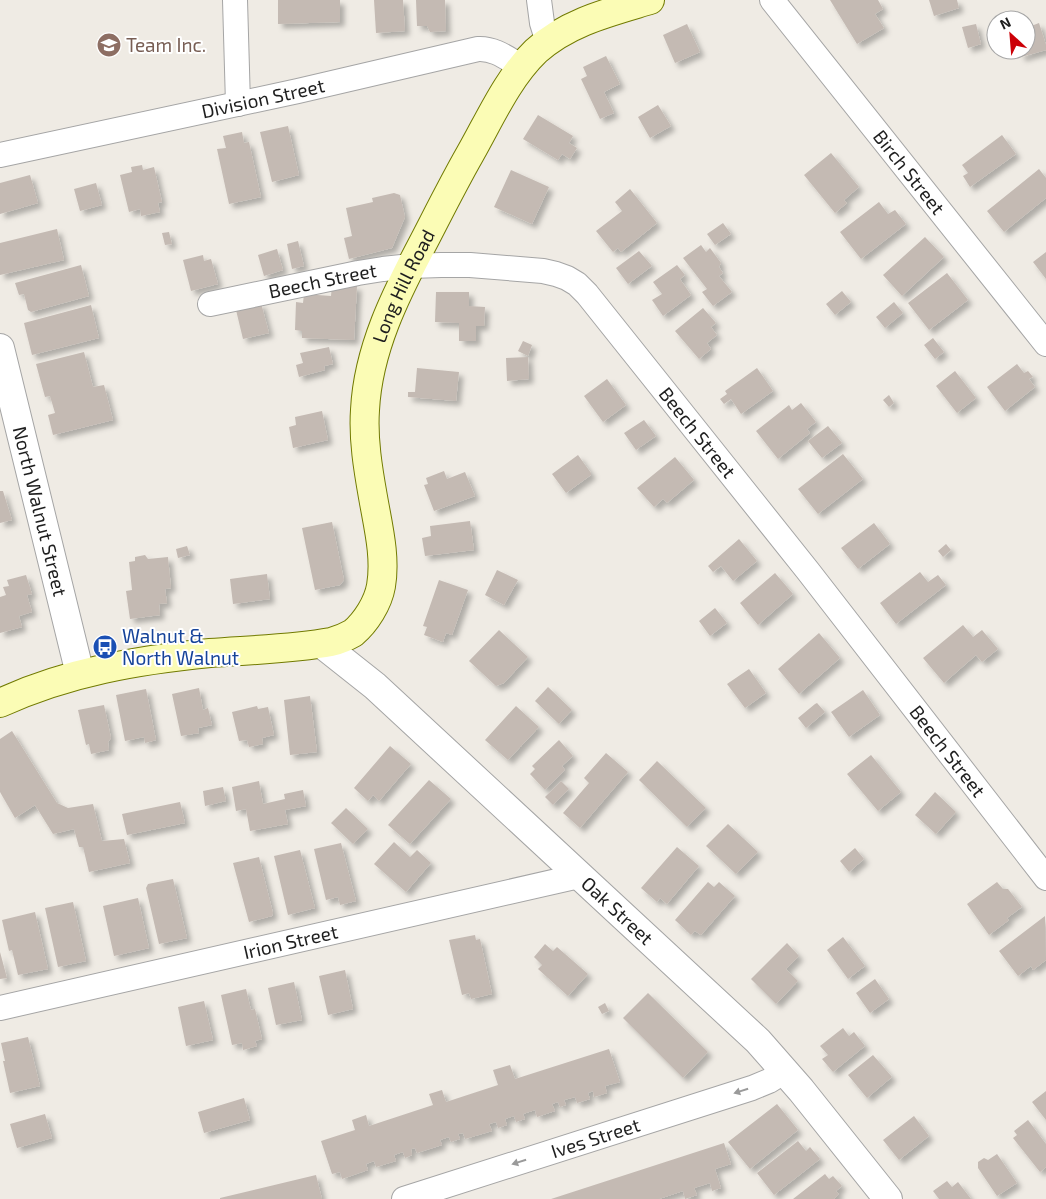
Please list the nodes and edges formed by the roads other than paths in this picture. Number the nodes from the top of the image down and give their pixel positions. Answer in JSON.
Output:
{"nodes":[{"id":1,"x":235,"y":0,"type":"edge"},
{"id":2,"x":539,"y":0,"type":"edge"},
{"id":3,"x":650,"y":0,"type":"edge"},
{"id":4,"x":772,"y":0,"type":"edge"},
{"id":5,"x":548,"y":42,"type":"junction"},
{"id":6,"x":522,"y":67,"type":"junction"},
{"id":7,"x":238,"y":104,"type":"junction"},
{"id":8,"x":0,"y":155,"type":"edge"},
{"id":9,"x":411,"y":266,"type":"junction"},
{"id":10,"x":210,"y":304,"type":"dead end"},
{"id":11,"x":1046,"y":344,"type":"edge"},
{"id":12,"x":0,"y":348,"type":"edge"},
{"id":13,"x":322,"y":644,"type":"junction"},
{"id":14,"x":80,"y":674,"type":"junction"},
{"id":15,"x":0,"y":703,"type":"edge"},
{"id":16,"x":580,"y":876,"type":"junction"},
{"id":17,"x":1046,"y":878,"type":"edge"},
{"id":18,"x":0,"y":1008,"type":"edge"},
{"id":19,"x":785,"y":1071,"type":"junction"},
{"id":20,"x":404,"y":1199,"type":"edge"},
{"id":21,"x":888,"y":1199,"type":"edge"}],
"edges":[{"from":1,"to":7,"type":"street"},
{"from":2,"to":5,"type":"street"},
{"from":3,"to":5,"type":"main road","name":"Long Hill Road"},
{"from":4,"to":11,"type":"street","name":"Birch Street"},
{"from":5,"to":6,"type":"main road","name":"Long Hill Road"},
{"from":6,"to":7,"type":"street","name":"Division Street"},
{"from":6,"to":9,"type":"main road","name":"Long Hill Road"},
{"from":7,"to":8,"type":"street","name":"Division Street"},
{"from":9,"to":10,"type":"street","name":"Beech Street"},
{"from":9,"to":13,"type":"main road","name":"Long Hill Road"},
{"from":9,"to":17,"type":"street","name":"Beech Street"},
{"from":12,"to":14,"type":"street","name":"North Walnut Street"},
{"from":13,"to":14,"type":"main road","name":"Long Hill Road"},
{"from":13,"to":16,"type":"street","name":"Oak Street"},
{"from":14,"to":15,"type":"main road","name":"Long Hill Road"},
{"from":16,"to":18,"type":"street","name":"Irion Street"},
{"from":16,"to":19,"type":"street","name":"Oak Street"},
{"from":19,"to":20,"type":"street","name":"Ives Street","one_way":true},
{"from":19,"to":21,"type":"street","name":"Oak Street"}]}
